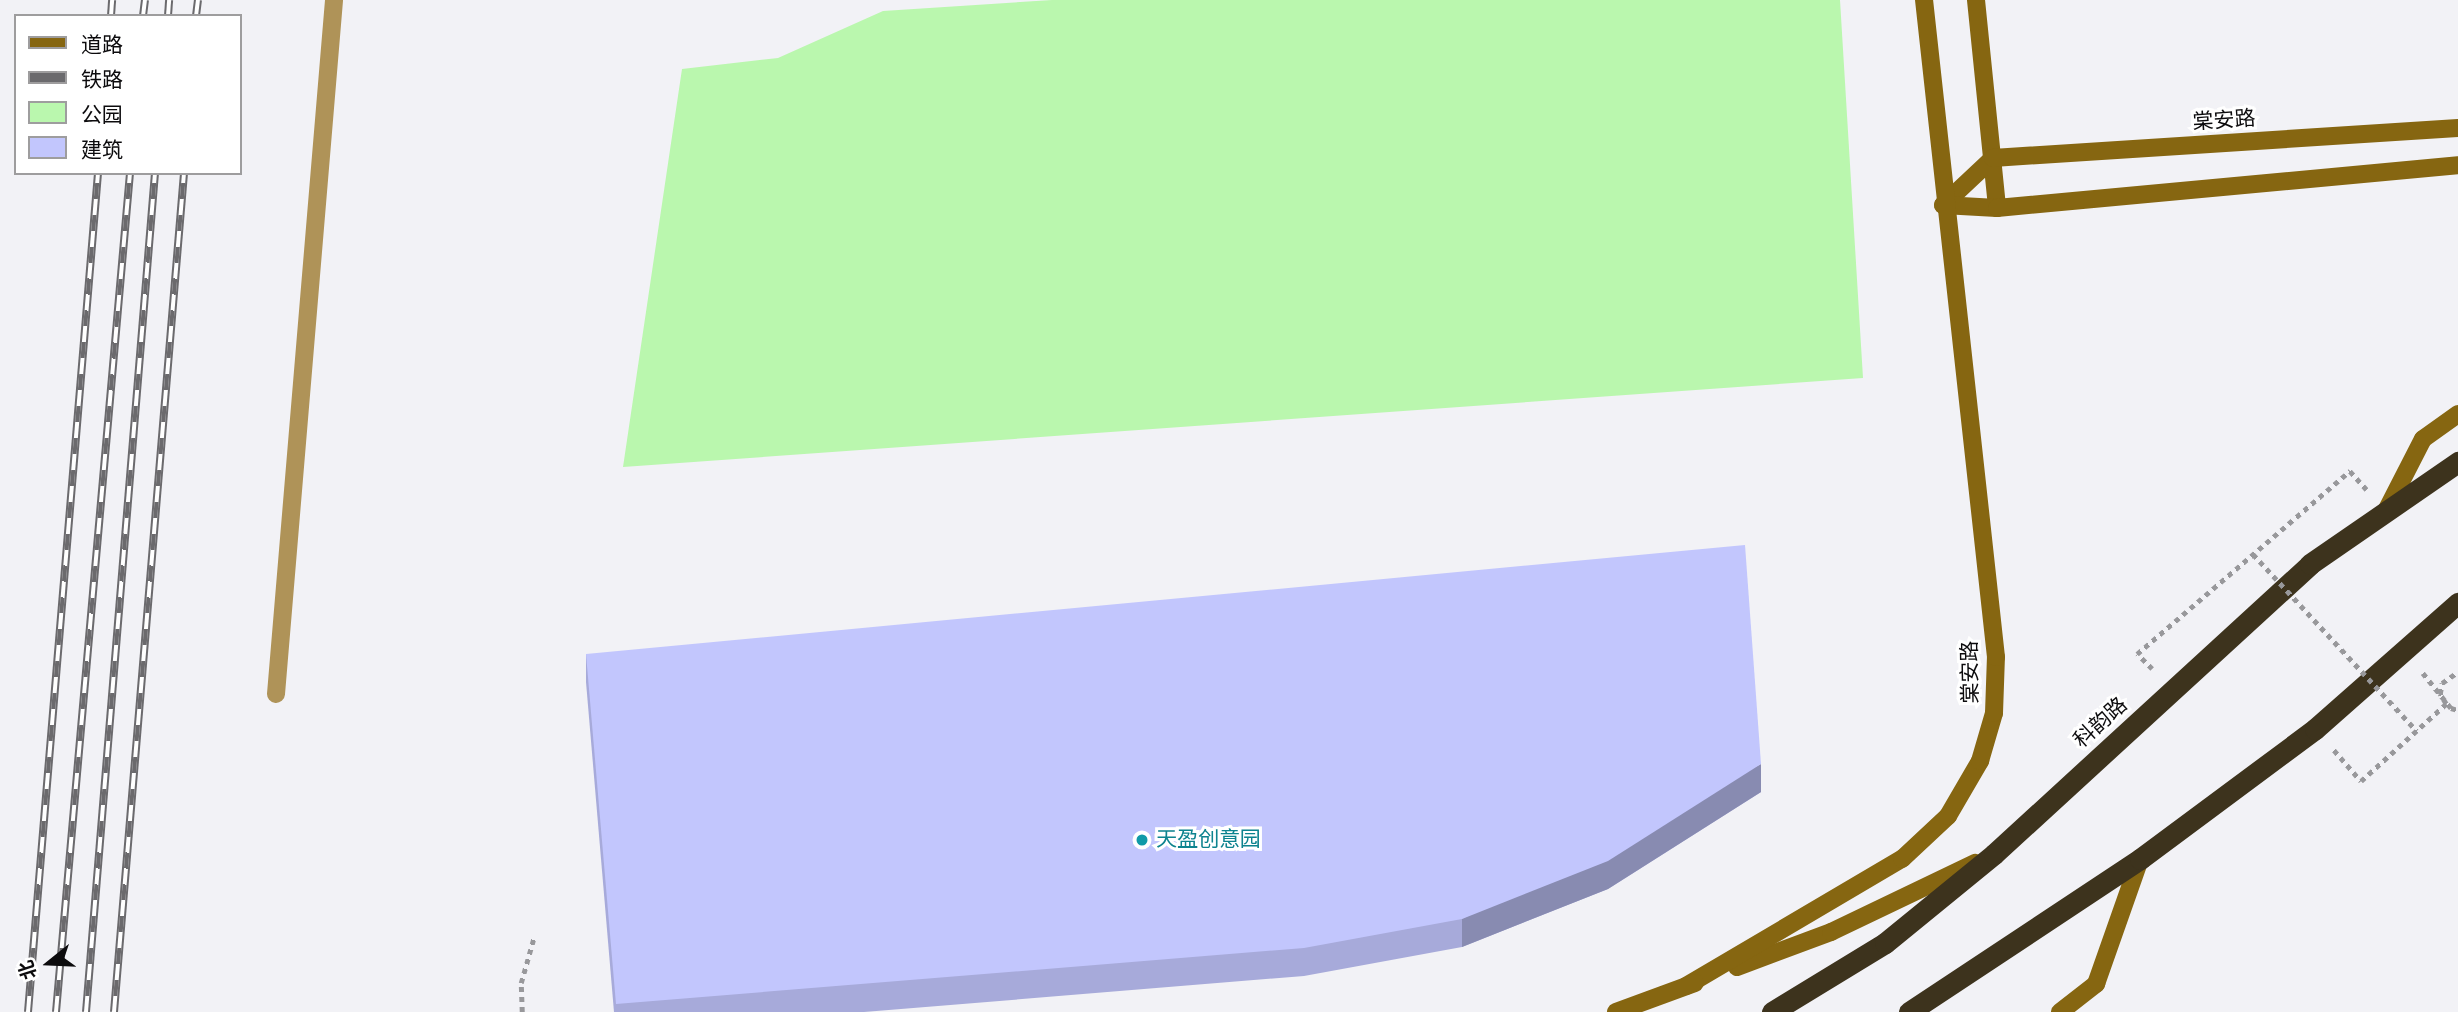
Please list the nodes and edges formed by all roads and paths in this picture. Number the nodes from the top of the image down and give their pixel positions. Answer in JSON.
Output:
{"nodes":[{"id":1,"x":334,"y":0,"type":"edge"},
{"id":2,"x":1924,"y":0,"type":"edge"},
{"id":3,"x":1976,"y":0,"type":"edge"},
{"id":4,"x":2458,"y":128,"type":"edge"},
{"id":5,"x":1993,"y":158,"type":"junction"},
{"id":6,"x":2458,"y":165,"type":"edge"},
{"id":7,"x":1943,"y":205,"type":"junction"},
{"id":8,"x":1997,"y":208,"type":"junction"},
{"id":9,"x":2458,"y":414,"type":"edge"},
{"id":10,"x":2458,"y":462,"type":"edge"},
{"id":11,"x":2350,"y":471,"type":"dead end"},
{"id":12,"x":2386,"y":511,"type":"junction"},
{"id":13,"x":2253,"y":554,"type":"junction"},
{"id":14,"x":2458,"y":603,"type":"edge"},
{"id":15,"x":2404,"y":650,"type":"junction"},
{"id":16,"x":2137,"y":654,"type":"dead end"},
{"id":17,"x":2458,"y":672,"type":"edge"},
{"id":18,"x":276,"y":694,"type":"dead end"},
{"id":19,"x":2458,"y":710,"type":"edge"},
{"id":20,"x":2315,"y":729,"type":"junction"},
{"id":21,"x":2417,"y":731,"type":"junction"},
{"id":22,"x":1994,"y":854,"type":"junction"},
{"id":23,"x":2140,"y":859,"type":"junction"},
{"id":24,"x":534,"y":937,"type":"dead end"},
{"id":25,"x":1686,"y":986,"type":"junction"},
{"id":26,"x":522,"y":1012,"type":"edge"},
{"id":27,"x":1616,"y":1012,"type":"edge"},
{"id":28,"x":1772,"y":1012,"type":"edge"},
{"id":29,"x":1909,"y":1012,"type":"edge"},
{"id":30,"x":2060,"y":1012,"type":"edge"}],
"edges":[{"from":1,"to":18,"type":"lane"},
{"from":2,"to":7,"type":"street","name":"棠安路"},
{"from":3,"to":5,"type":"street"},
{"from":4,"to":5,"type":"street","name":"棠安路"},
{"from":5,"to":7,"type":"street"},
{"from":5,"to":8,"type":"street"},
{"from":6,"to":8,"type":"street"},
{"from":7,"to":8,"type":"street"},
{"from":7,"to":25,"type":"street","name":"棠安路"},
{"from":9,"to":12,"type":"street"},
{"from":10,"to":12,"type":"highway","name":"科韵路"},
{"from":11,"to":13,"type":"path"},
{"from":12,"to":22,"type":"highway","name":"科韵路"},
{"from":13,"to":16,"type":"path"},
{"from":13,"to":21,"type":"path","bridge":true},
{"from":14,"to":15,"type":"highway"},
{"from":15,"to":19,"type":"path"},
{"from":15,"to":20,"type":"highway"},
{"from":17,"to":21,"type":"path","bridge":true},
{"from":20,"to":21,"type":"path"},
{"from":20,"to":23,"type":"highway"},
{"from":22,"to":25,"type":"street"},
{"from":22,"to":28,"type":"highway","name":"科韵路"},
{"from":23,"to":29,"type":"highway"},
{"from":23,"to":30,"type":"street"},
{"from":24,"to":26,"type":"path"},
{"from":25,"to":27,"type":"street"}]}
